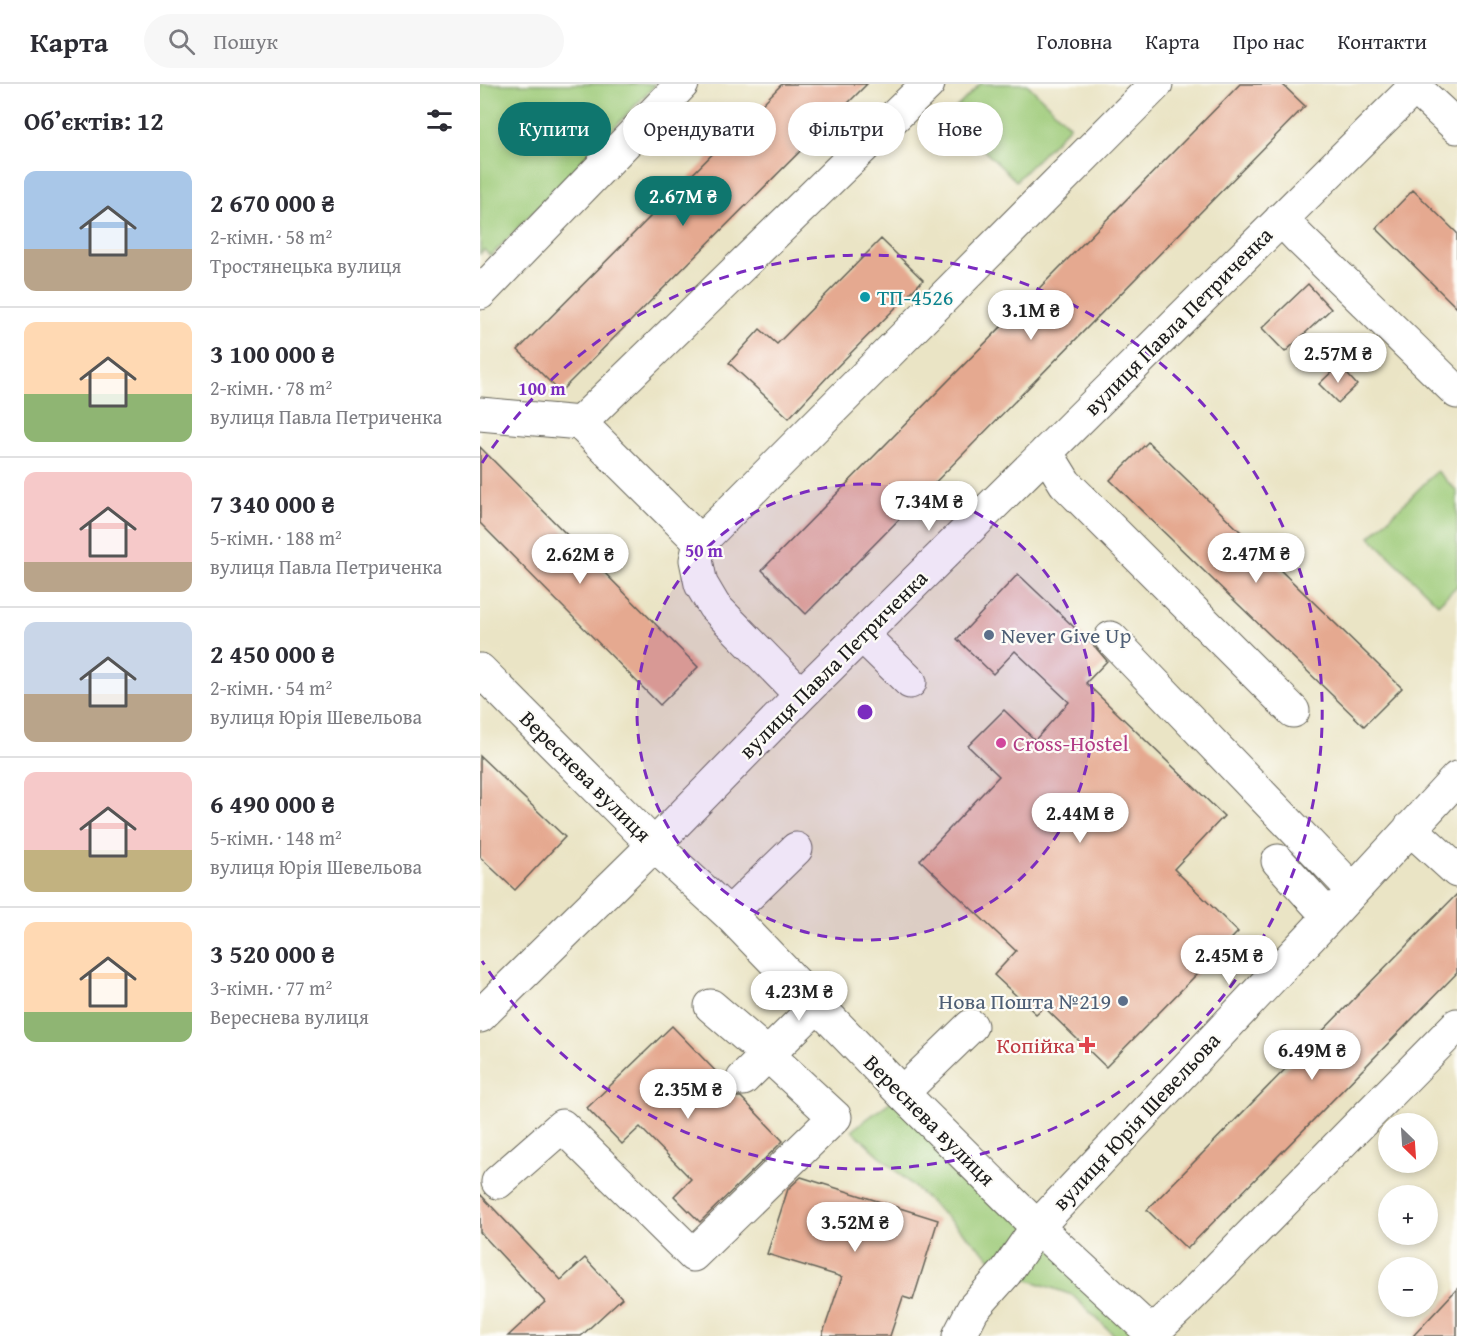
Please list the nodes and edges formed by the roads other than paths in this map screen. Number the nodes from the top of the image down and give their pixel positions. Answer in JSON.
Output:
{"nodes":[{"id":1,"x":682,"y":84,"type":"edge"},
{"id":2,"x":928,"y":84,"type":"edge"},
{"id":3,"x":1153,"y":85,"type":"edge"},
{"id":4,"x":1414,"y":85,"type":"edge"},
{"id":5,"x":1457,"y":127,"type":"edge"},
{"id":6,"x":1281,"y":219,"type":"junction"},
{"id":7,"x":480,"y":293,"type":"edge"},
{"id":8,"x":1457,"y":392,"type":"edge"},
{"id":9,"x":480,"y":414,"type":"edge"},
{"id":10,"x":580,"y":423,"type":"junction"},
{"id":11,"x":1046,"y":452,"type":"junction"},
{"id":12,"x":700,"y":542,"type":"junction"},
{"id":13,"x":862,"y":635,"type":"junction"},
{"id":14,"x":1111,"y":638,"type":"dead end"},
{"id":15,"x":480,"y":670,"type":"edge"},
{"id":16,"x":910,"y":682,"type":"dead end"},
{"id":17,"x":801,"y":695,"type":"junction"},
{"id":18,"x":1293,"y":711,"type":"dead end"},
{"id":19,"x":1457,"y":778,"type":"edge"},
{"id":20,"x":1410,"y":828,"type":"junction"},
{"id":21,"x":654,"y":845,"type":"junction"},
{"id":22,"x":796,"y":849,"type":"dead end"},
{"id":23,"x":1278,"y":861,"type":"dead end"},
{"id":24,"x":1457,"y":871,"type":"edge"},
{"id":25,"x":1353,"y":890,"type":"junction"},
{"id":26,"x":729,"y":914,"type":"junction"},
{"id":27,"x":1329,"y":917,"type":"junction"},
{"id":28,"x":818,"y":1005,"type":"junction"},
{"id":29,"x":711,"y":1006,"type":"dead end"},
{"id":30,"x":480,"y":1016,"type":"edge"},
{"id":31,"x":1457,"y":1025,"type":"edge"},
{"id":32,"x":971,"y":1026,"type":"dead end"},
{"id":33,"x":768,"y":1055,"type":"junction"},
{"id":34,"x":743,"y":1079,"type":"dead end"},
{"id":35,"x":902,"y":1093,"type":"junction"},
{"id":36,"x":498,"y":1182,"type":"dead end"},
{"id":37,"x":1037,"y":1227,"type":"junction"},
{"id":38,"x":1153,"y":1334,"type":"edge"},
{"id":39,"x":959,"y":1336,"type":"edge"}],
"edges":[{"from":1,"to":7,"type":"street"},
{"from":2,"to":10,"type":"street"},
{"from":3,"to":12,"type":"street"},
{"from":4,"to":5,"type":"street"},
{"from":4,"to":6,"type":"street","name":"вулиця Павла Петриченка"},
{"from":6,"to":8,"type":"street"},
{"from":6,"to":11,"type":"street","name":"вулиця Павла Петриченка"},
{"from":9,"to":10,"type":"street"},
{"from":10,"to":12,"type":"street"},
{"from":11,"to":13,"type":"street","name":"вулиця Павла Петриченка"},
{"from":11,"to":18,"type":"street"},
{"from":12,"to":17,"type":"street"},
{"from":13,"to":16,"type":"street"},
{"from":13,"to":17,"type":"street","name":"вулиця Павла Петриченка"},
{"from":14,"to":25,"type":"street"},
{"from":15,"to":21,"type":"street","name":"Вереснева вулиця"},
{"from":17,"to":21,"type":"street","name":"вулиця Павла Петриченка"},
{"from":19,"to":20,"type":"street","name":"вулиця Юрія Шевельова"},
{"from":20,"to":24,"type":"street"},
{"from":20,"to":25,"type":"street","name":"вулиця Юрія Шевельова"},
{"from":21,"to":26,"type":"street","name":"Вереснева вулиця"},
{"from":21,"to":30,"type":"street","name":"вулиця Павла Петриченка"},
{"from":22,"to":26,"type":"street"},
{"from":23,"to":27,"type":"street"},
{"from":25,"to":27,"type":"street","name":"вулиця Юрія Шевельова"},
{"from":26,"to":28,"type":"street","name":"Вереснева вулиця"},
{"from":27,"to":37,"type":"street","name":"вулиця Юрія Шевельова"},
{"from":28,"to":33,"type":"street"},
{"from":28,"to":35,"type":"street","name":"Вереснева вулиця"},
{"from":29,"to":33,"type":"street"},
{"from":31,"to":38,"type":"street"},
{"from":32,"to":35,"type":"street"},
{"from":33,"to":34,"type":"street"},
{"from":33,"to":36,"type":"street"},
{"from":35,"to":37,"type":"street","name":"Вереснева вулиця"},
{"from":37,"to":38,"type":"street","name":"Вереснева вулиця"},
{"from":37,"to":39,"type":"street","name":"вулиця Юрія Шевельова"}]}
